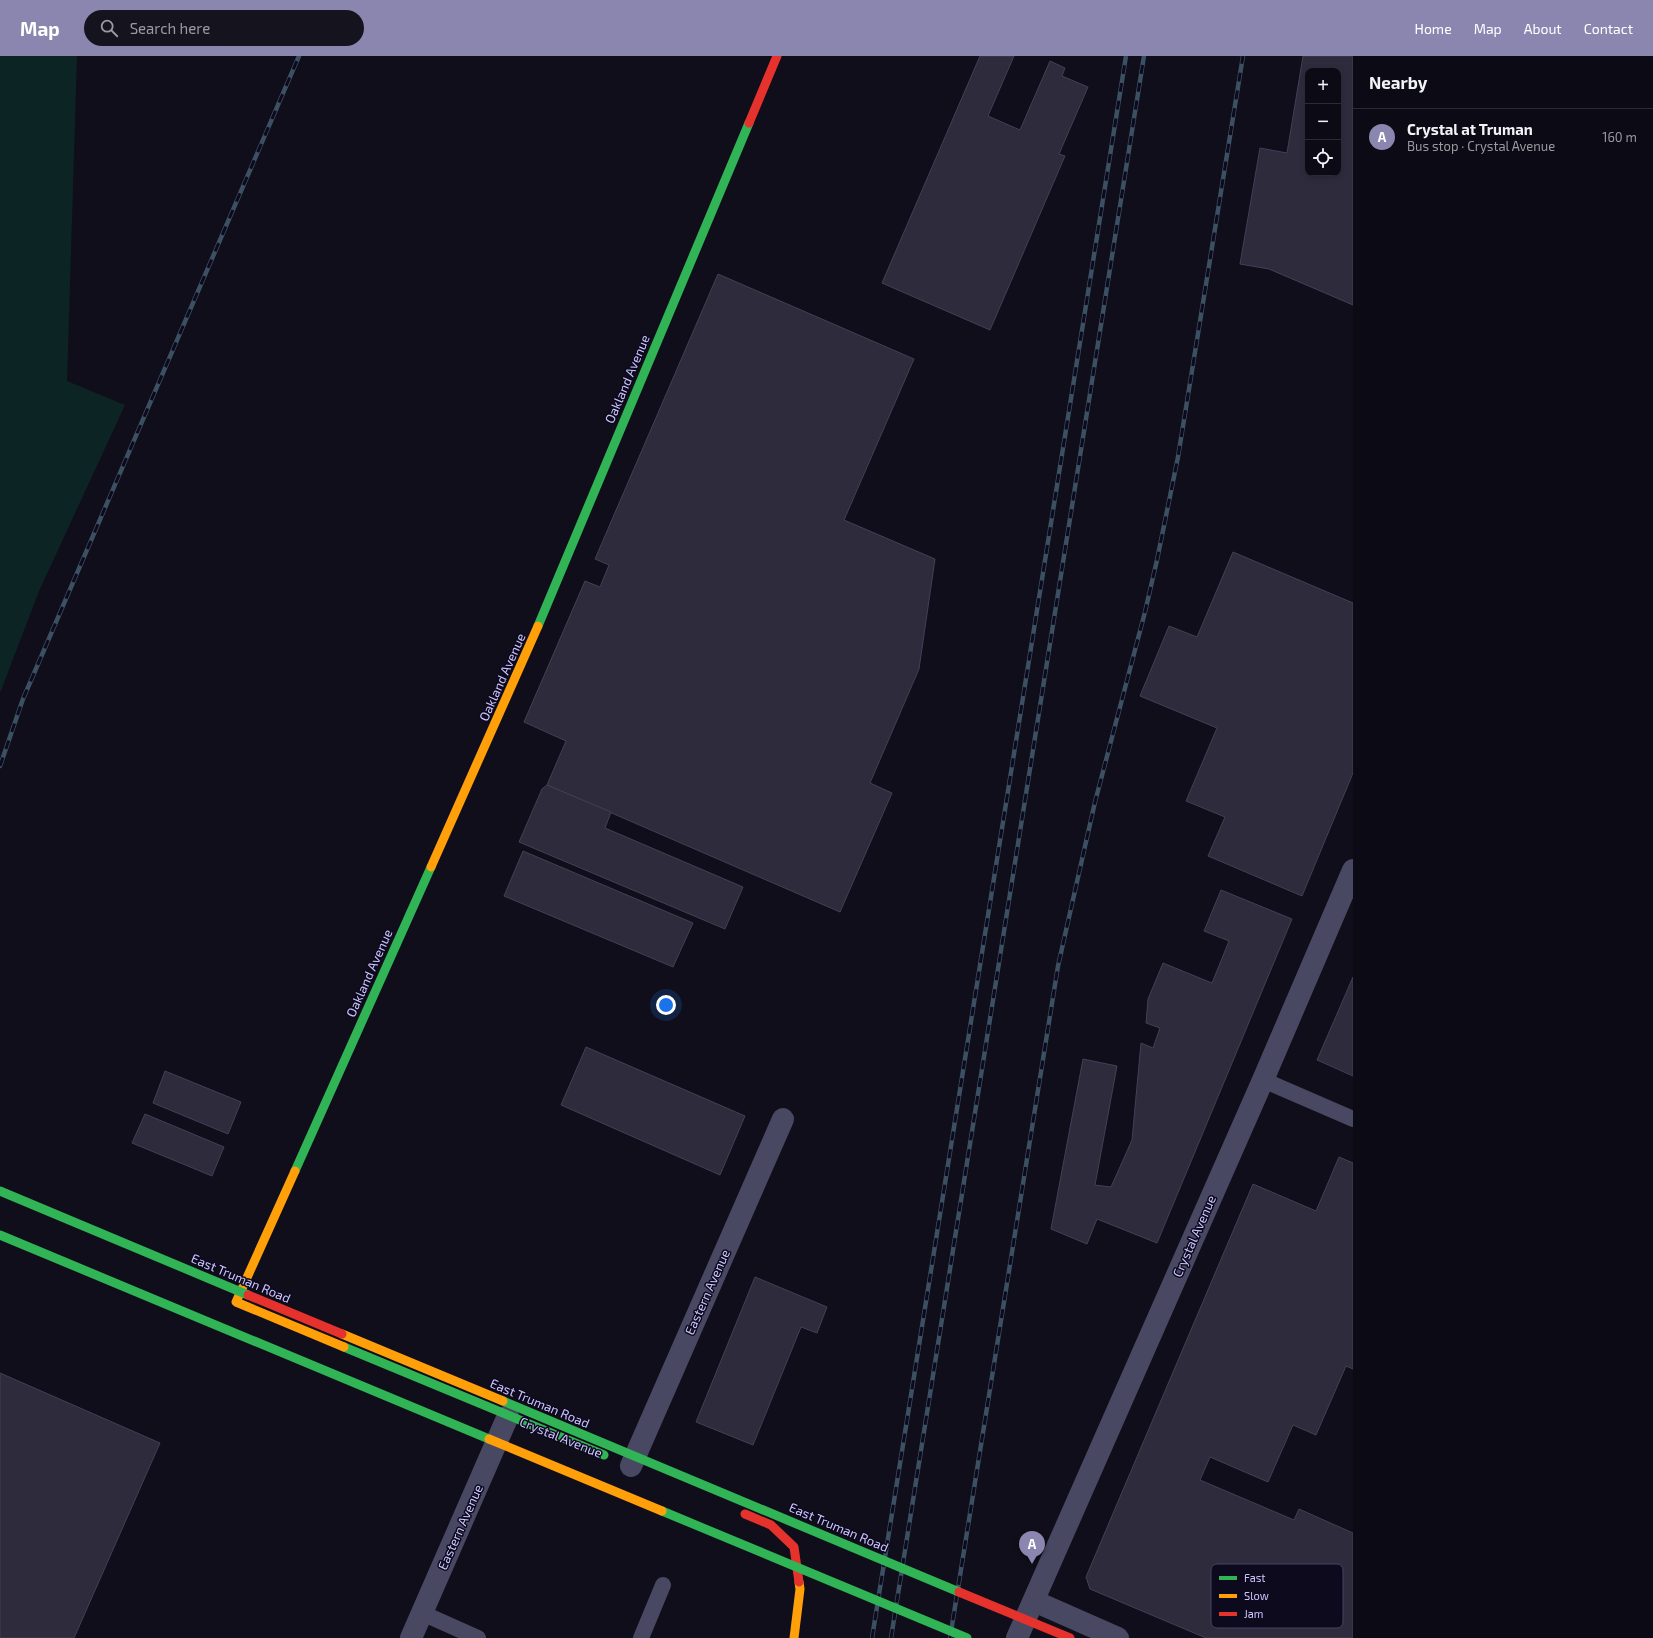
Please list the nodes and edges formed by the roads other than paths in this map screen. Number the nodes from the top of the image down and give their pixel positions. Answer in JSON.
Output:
{"nodes":[{"id":1,"x":776,"y":56,"type":"edge"},
{"id":2,"x":1353,"y":870,"type":"edge"},
{"id":3,"x":1263,"y":1080,"type":"junction"},
{"id":4,"x":783,"y":1119,"type":"dead end"},
{"id":5,"x":1353,"y":1119,"type":"edge"},
{"id":6,"x":0,"y":1191,"type":"edge"},
{"id":7,"x":0,"y":1235,"type":"edge"},
{"id":8,"x":236,"y":1302,"type":"joint"},
{"id":9,"x":508,"y":1416,"type":"junction"},
{"id":10,"x":627,"y":1464,"type":"joint"},
{"id":11,"x":736,"y":1510,"type":"dead end"},
{"id":12,"x":663,"y":1585,"type":"dead end"},
{"id":13,"x":1034,"y":1601,"type":"junction"},
{"id":14,"x":422,"y":1613,"type":"junction"},
{"id":15,"x":411,"y":1638,"type":"edge"},
{"id":16,"x":478,"y":1638,"type":"edge"},
{"id":17,"x":641,"y":1638,"type":"edge"},
{"id":18,"x":794,"y":1638,"type":"edge"},
{"id":19,"x":967,"y":1638,"type":"edge"},
{"id":20,"x":1017,"y":1638,"type":"edge"},
{"id":21,"x":1070,"y":1638,"type":"edge"},
{"id":22,"x":1118,"y":1638,"type":"edge"}],
"edges":[{"from":1,"to":8,"type":"main road","name":"Oakland Avenue"},
{"from":2,"to":3,"type":"street","name":"Crystal Avenue"},
{"from":3,"to":5,"type":"lane"},
{"from":3,"to":13,"type":"street","name":"Crystal Avenue"},
{"from":4,"to":10,"type":"street","name":"Eastern Avenue"},
{"from":6,"to":21,"type":"main road","name":"East Truman Road","bridge":true},
{"from":7,"to":19,"type":"main road","bridge":true},
{"from":8,"to":9,"type":"main road","name":"Crystal Avenue"},
{"from":9,"to":10,"type":"main road","name":"Crystal Avenue"},
{"from":9,"to":14,"type":"street","name":"Eastern Avenue"},
{"from":11,"to":18,"type":"main road"},
{"from":12,"to":17,"type":"lane"},
{"from":13,"to":20,"type":"street","name":"Crystal Avenue"},
{"from":13,"to":22,"type":"street"},
{"from":14,"to":15,"type":"street","name":"Eastern Avenue"},
{"from":14,"to":16,"type":"lane"}]}
